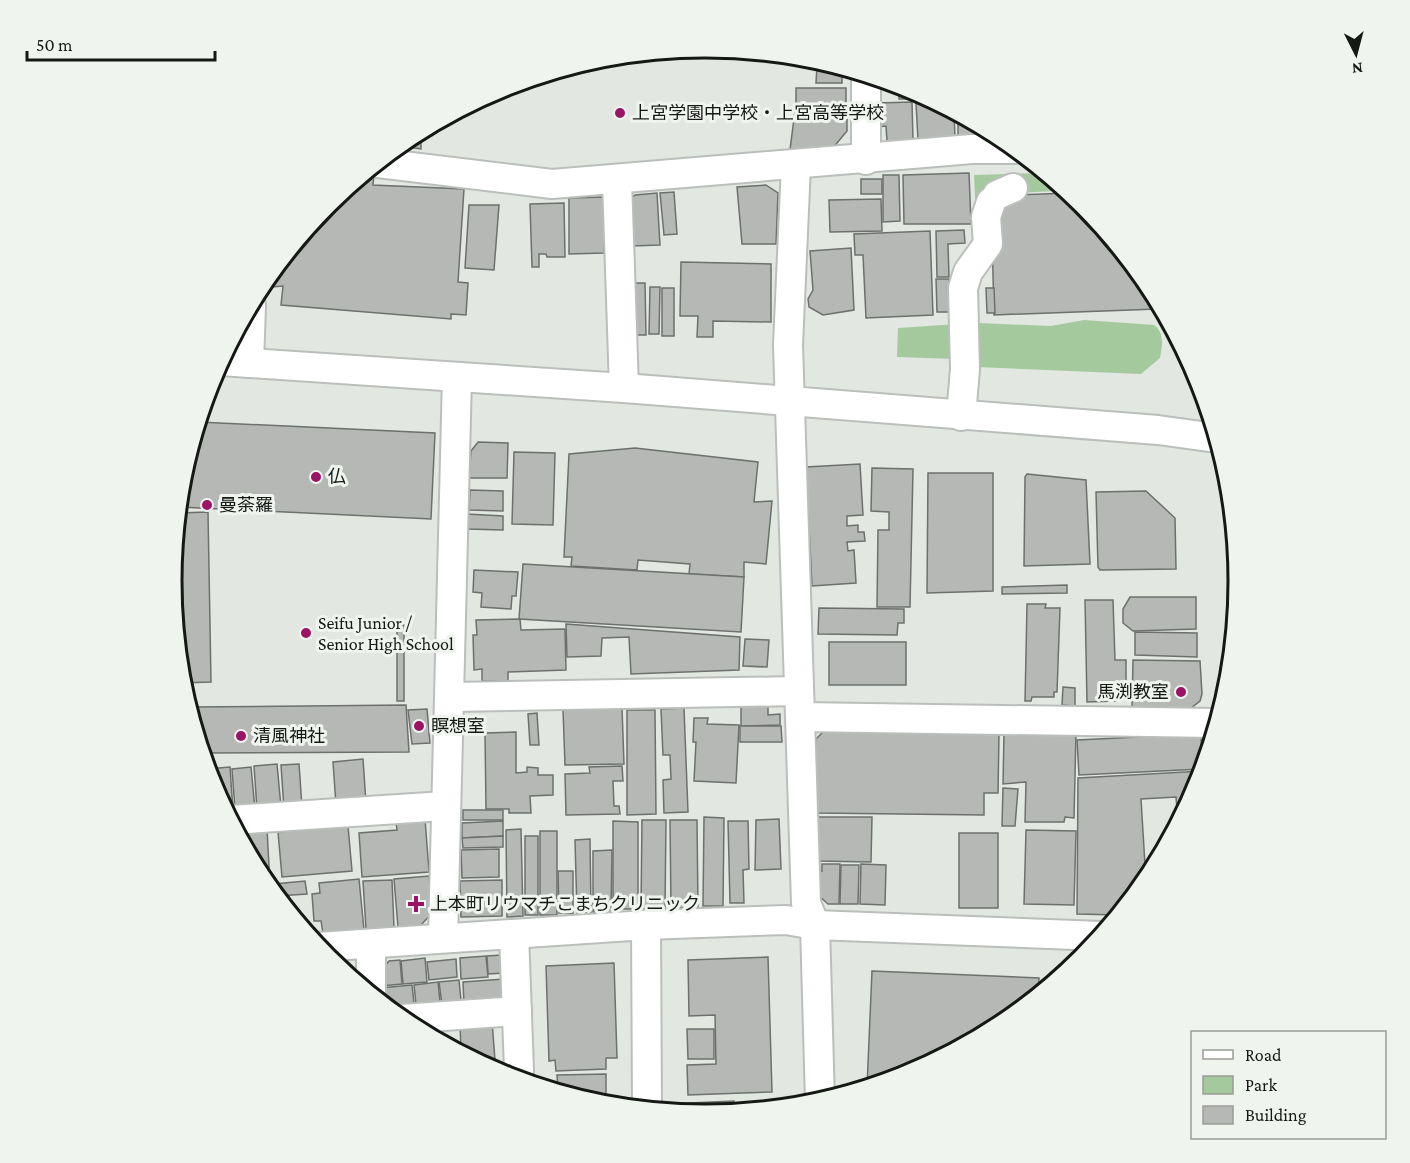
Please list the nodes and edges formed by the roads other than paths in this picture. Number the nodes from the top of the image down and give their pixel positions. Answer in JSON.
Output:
{"nodes":[{"id":1,"x":866,"y":84,"type":"edge"},
{"id":2,"x":999,"y":149,"type":"edge"},
{"id":3,"x":866,"y":160,"type":"junction"},
{"id":4,"x":390,"y":164,"type":"edge"},
{"id":5,"x":796,"y":165,"type":"junction"},
{"id":6,"x":617,"y":180,"type":"junction"},
{"id":7,"x":1000,"y":195,"type":"dead end"},
{"id":8,"x":993,"y":261,"type":"dead end"},
{"id":9,"x":963,"y":298,"type":"junction"},
{"id":10,"x":250,"y":324,"type":"edge"},
{"id":11,"x":231,"y":362,"type":"edge"},
{"id":12,"x":249,"y":363,"type":"junction"},
{"id":13,"x":458,"y":377,"type":"junction"},
{"id":14,"x":624,"y":388,"type":"junction"},
{"id":15,"x":791,"y":403,"type":"junction"},
{"id":16,"x":961,"y":416,"type":"junction"},
{"id":17,"x":1207,"y":437,"type":"edge"},
{"id":18,"x":450,"y":697,"type":"junction"},
{"id":19,"x":800,"y":704,"type":"junction"},
{"id":20,"x":1208,"y":723,"type":"edge"},
{"id":21,"x":444,"y":806,"type":"junction"},
{"id":22,"x":239,"y":819,"type":"edge"},
{"id":23,"x":646,"y":925,"type":"junction"},
{"id":24,"x":815,"y":925,"type":"junction"},
{"id":25,"x":514,"y":934,"type":"junction"},
{"id":26,"x":1089,"y":936,"type":"edge"},
{"id":27,"x":443,"y":937,"type":"junction"},
{"id":28,"x":371,"y":944,"type":"junction"},
{"id":29,"x":331,"y":946,"type":"edge"},
{"id":30,"x":370,"y":983,"type":"edge"},
{"id":31,"x":517,"y":1011,"type":"junction"},
{"id":32,"x":417,"y":1018,"type":"edge"},
{"id":33,"x":519,"y":1070,"type":"dead end"},
{"id":34,"x":820,"y":1091,"type":"edge"},
{"id":35,"x":647,"y":1101,"type":"edge"}],
"edges":[{"from":1,"to":3,"type":"street"},
{"from":2,"to":3,"type":"street"},
{"from":3,"to":5,"type":"street"},
{"from":4,"to":6,"type":"street"},
{"from":5,"to":6,"type":"street"},
{"from":5,"to":15,"type":"street"},
{"from":6,"to":14,"type":"street"},
{"from":7,"to":9,"type":"street"},
{"from":8,"to":9,"type":"street"},
{"from":9,"to":16,"type":"street"},
{"from":10,"to":12,"type":"street"},
{"from":11,"to":12,"type":"street"},
{"from":12,"to":13,"type":"street"},
{"from":13,"to":14,"type":"street"},
{"from":13,"to":18,"type":"street"},
{"from":14,"to":15,"type":"street"},
{"from":15,"to":16,"type":"street"},
{"from":15,"to":19,"type":"street"},
{"from":16,"to":17,"type":"street"},
{"from":18,"to":19,"type":"street"},
{"from":18,"to":21,"type":"street"},
{"from":19,"to":20,"type":"street"},
{"from":19,"to":24,"type":"street"},
{"from":21,"to":22,"type":"street"},
{"from":21,"to":27,"type":"street"},
{"from":23,"to":24,"type":"street"},
{"from":23,"to":25,"type":"street"},
{"from":23,"to":35,"type":"street"},
{"from":24,"to":26,"type":"street"},
{"from":24,"to":34,"type":"street"},
{"from":25,"to":27,"type":"street"},
{"from":25,"to":31,"type":"street"},
{"from":27,"to":28,"type":"street"},
{"from":28,"to":29,"type":"street"},
{"from":28,"to":30,"type":"street"},
{"from":31,"to":32,"type":"street"},
{"from":31,"to":33,"type":"street"}]}
